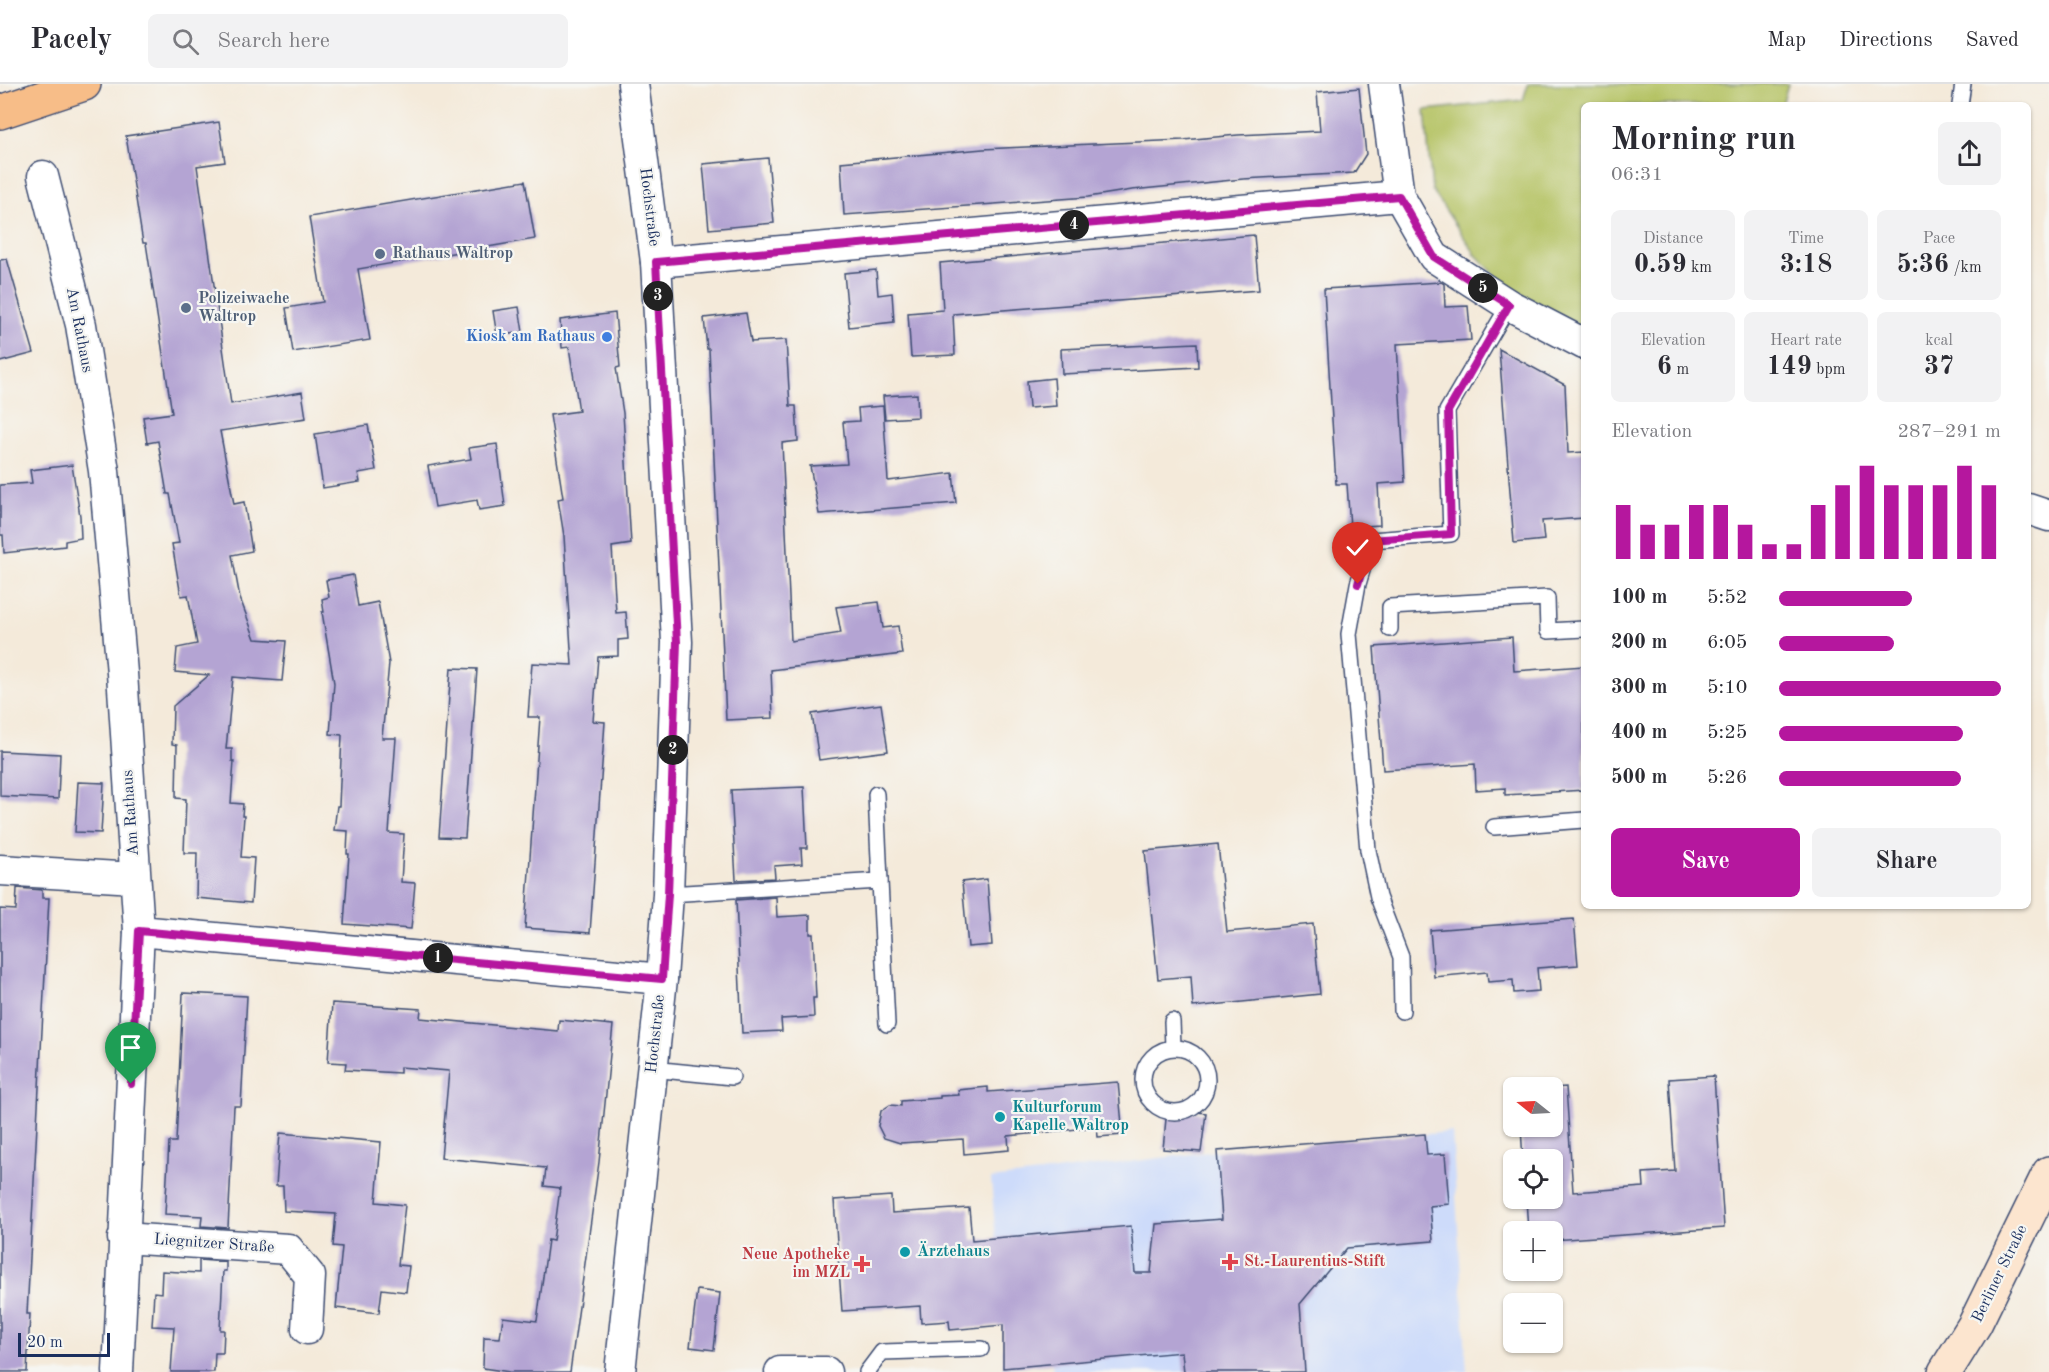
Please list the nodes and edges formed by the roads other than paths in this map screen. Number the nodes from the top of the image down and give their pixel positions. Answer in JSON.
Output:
{"nodes":[{"id":1,"x":84,"y":84,"type":"edge"},
{"id":2,"x":633,"y":84,"type":"edge"},
{"id":3,"x":1384,"y":84,"type":"edge"},
{"id":4,"x":1963,"y":84,"type":"edge"},
{"id":5,"x":1960,"y":102,"type":"edge"},
{"id":6,"x":0,"y":112,"type":"edge"},
{"id":7,"x":43,"y":176,"type":"dead end"},
{"id":8,"x":1399,"y":196,"type":"junction"},
{"id":9,"x":656,"y":262,"type":"junction"},
{"id":10,"x":1509,"y":305,"type":"junction"},
{"id":11,"x":1581,"y":342,"type":"edge"},
{"id":12,"x":2031,"y":510,"type":"edge"},
{"id":13,"x":2049,"y":516,"type":"edge"},
{"id":14,"x":1390,"y":629,"type":"dead end"},
{"id":15,"x":1581,"y":629,"type":"edge"},
{"id":16,"x":876,"y":794,"type":"dead end"},
{"id":17,"x":1581,"y":820,"type":"edge"},
{"id":18,"x":1494,"y":827,"type":"dead end"},
{"id":19,"x":0,"y":870,"type":"edge"},
{"id":20,"x":135,"y":878,"type":"junction"},
{"id":21,"x":880,"y":881,"type":"junction"},
{"id":22,"x":668,"y":894,"type":"junction"},
{"id":23,"x":139,"y":931,"type":"junction"},
{"id":24,"x":662,"y":979,"type":"junction"},
{"id":25,"x":1402,"y":1011,"type":"dead end"},
{"id":26,"x":1172,"y":1021,"type":"dead end"},
{"id":27,"x":887,"y":1024,"type":"dead end"},
{"id":28,"x":1173,"y":1047,"type":"junction"},
{"id":29,"x":652,"y":1069,"type":"junction"},
{"id":30,"x":732,"y":1077,"type":"dead end"},
{"id":31,"x":2049,"y":1173,"type":"edge"},
{"id":32,"x":123,"y":1238,"type":"junction"},
{"id":33,"x":307,"y":1329,"type":"dead end"},
{"id":34,"x":981,"y":1349,"type":"dead end"},
{"id":35,"x":118,"y":1372,"type":"edge"},
{"id":36,"x":620,"y":1372,"type":"edge"},
{"id":37,"x":780,"y":1372,"type":"edge"},
{"id":38,"x":826,"y":1372,"type":"edge"},
{"id":39,"x":867,"y":1372,"type":"edge"},
{"id":40,"x":1945,"y":1372,"type":"edge"}],
"edges":[{"from":1,"to":6,"type":"main road"},
{"from":2,"to":9,"type":"street","name":"Hochstraße"},
{"from":3,"to":8,"type":"street"},
{"from":4,"to":5,"type":"lane"},
{"from":7,"to":20,"type":"street","name":"Am Rathaus"},
{"from":8,"to":9,"type":"street"},
{"from":8,"to":10,"type":"street"},
{"from":9,"to":22,"type":"street","name":"Hochstraße"},
{"from":10,"to":11,"type":"street"},
{"from":10,"to":25,"type":"lane"},
{"from":12,"to":13,"type":"street"},
{"from":14,"to":15,"type":"lane"},
{"from":16,"to":21,"type":"lane"},
{"from":17,"to":18,"type":"lane"},
{"from":19,"to":20,"type":"street"},
{"from":20,"to":23,"type":"street","name":"Am Rathaus"},
{"from":21,"to":22,"type":"lane"},
{"from":21,"to":27,"type":"lane"},
{"from":22,"to":24,"type":"street","name":"Hochstraße"},
{"from":23,"to":24,"type":"street"},
{"from":23,"to":32,"type":"street"},
{"from":24,"to":29,"type":"street","name":"Hochstraße"},
{"from":26,"to":28,"type":"lane"},
{"from":28,"to":28,"type":"lane"},
{"from":29,"to":30,"type":"lane"},
{"from":29,"to":36,"type":"street","name":"Hochstraße"},
{"from":31,"to":40,"type":"main road","name":"Berliner Straße"},
{"from":32,"to":33,"type":"street","name":"Liegnitzer Straße"},
{"from":32,"to":35,"type":"street"},
{"from":34,"to":39,"type":"lane"},
{"from":37,"to":38,"type":"street"}]}
